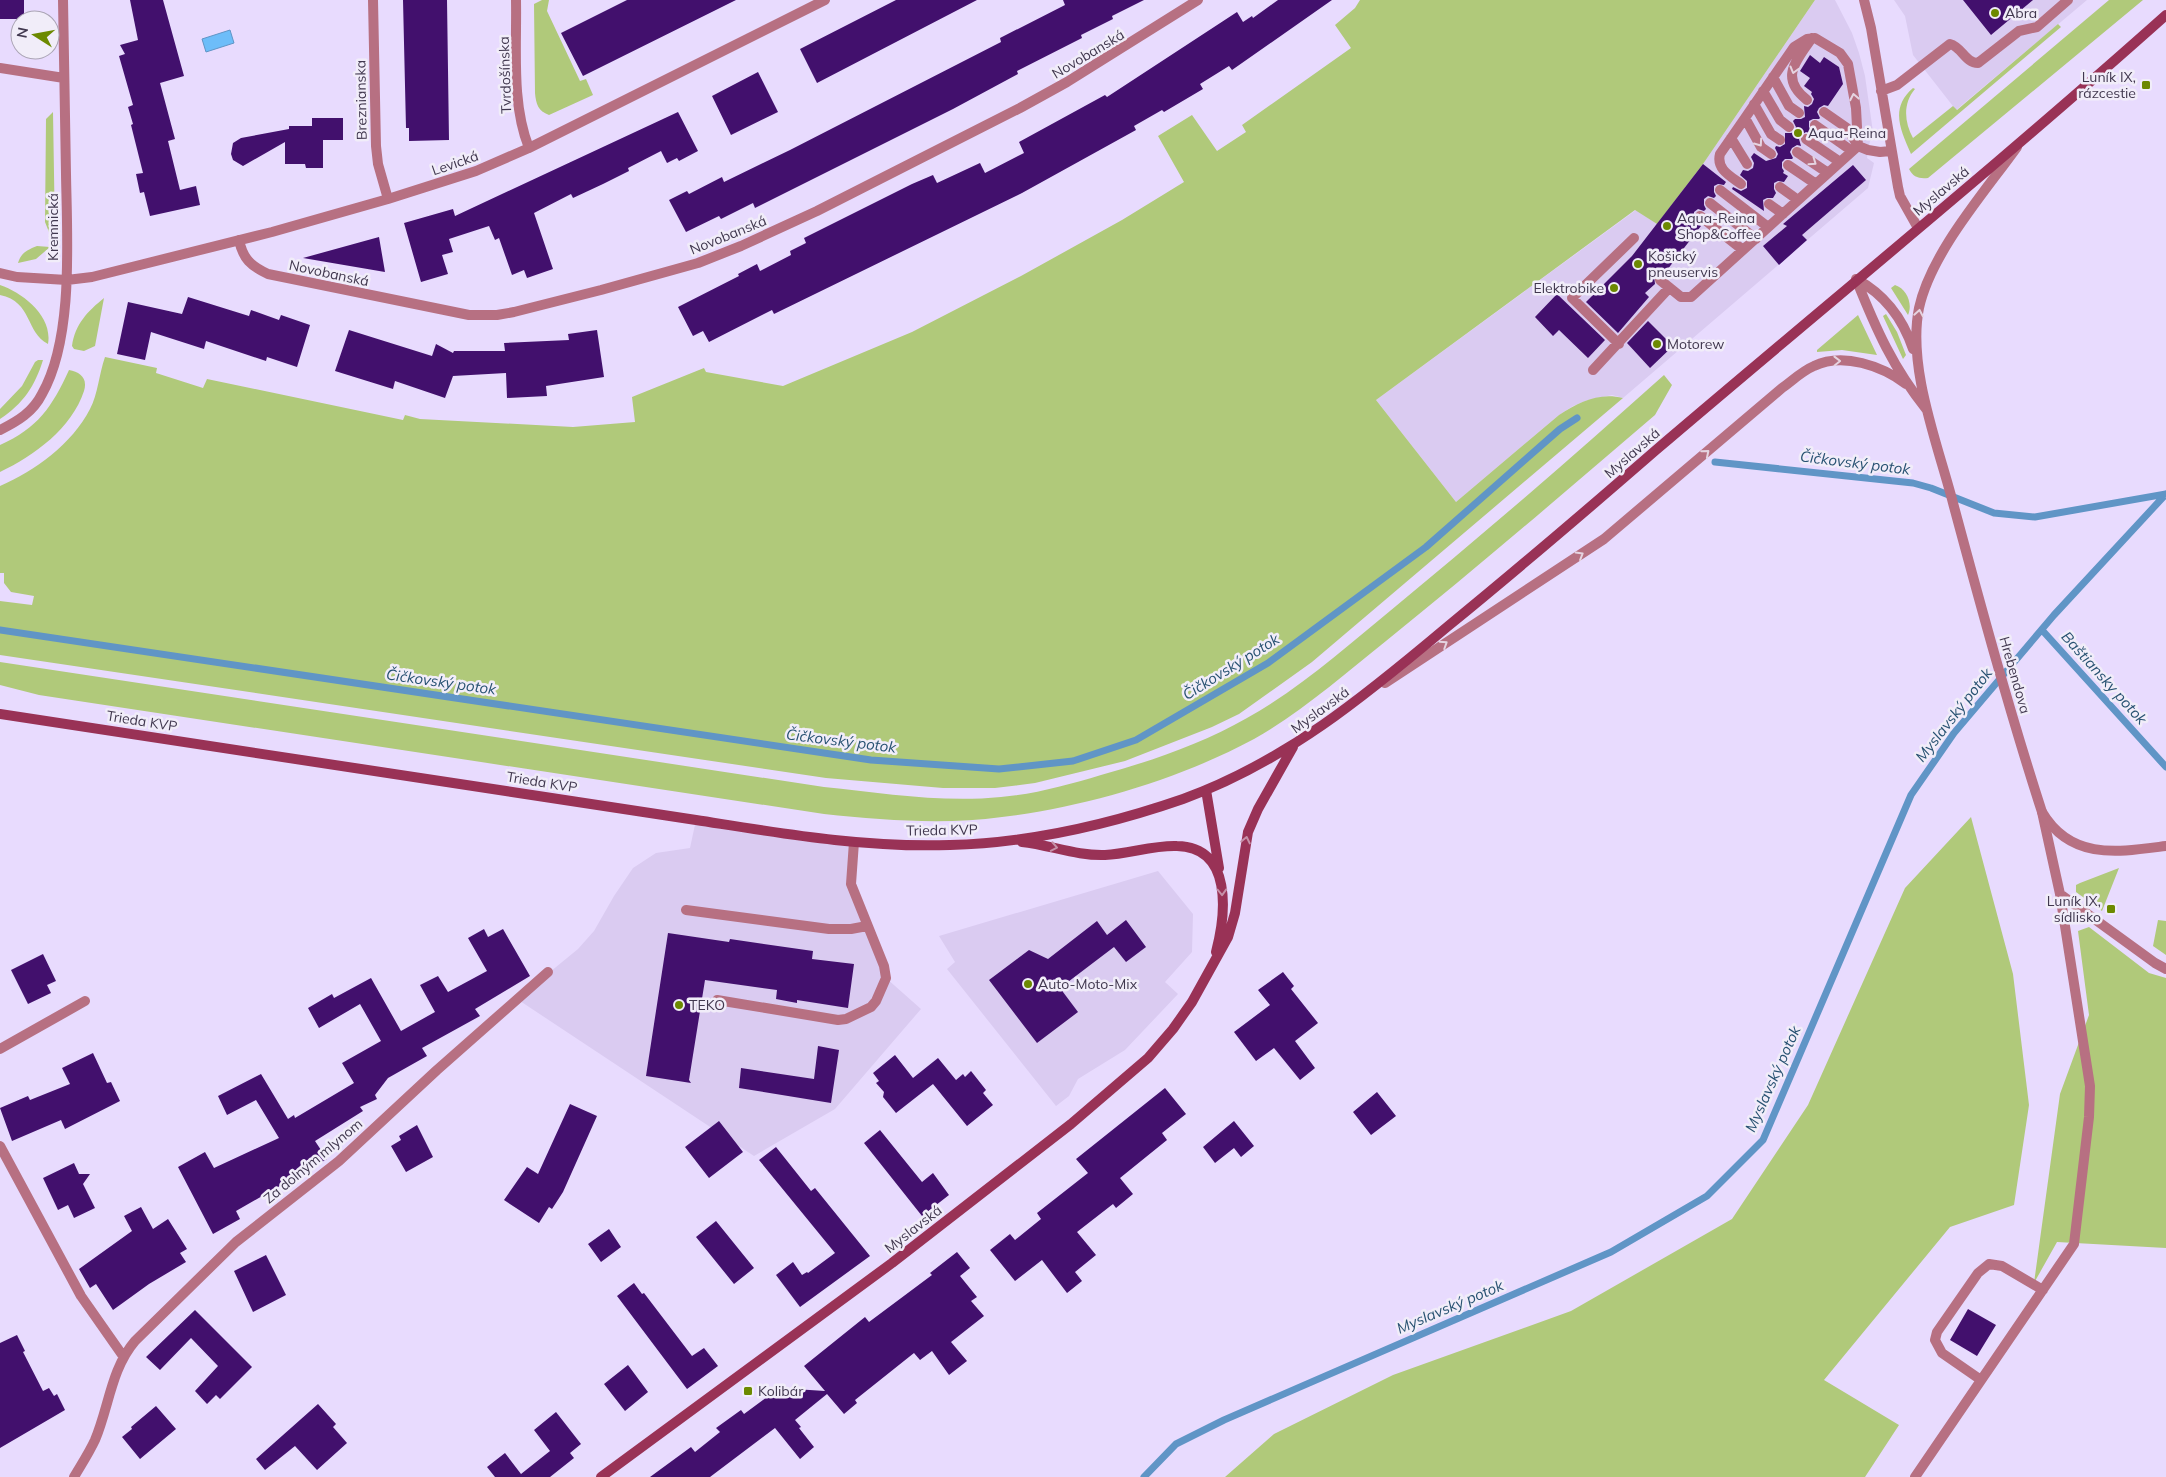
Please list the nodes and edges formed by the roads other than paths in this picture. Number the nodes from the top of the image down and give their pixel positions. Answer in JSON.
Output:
{"nodes":[{"id":1,"x":63,"y":0,"type":"edge"},
{"id":2,"x":373,"y":0,"type":"edge"},
{"id":3,"x":516,"y":0,"type":"edge"},
{"id":4,"x":825,"y":0,"type":"edge"},
{"id":5,"x":1198,"y":0,"type":"edge"},
{"id":6,"x":2068,"y":0,"type":"edge"},
{"id":7,"x":1868,"y":1,"type":"edge"},
{"id":8,"x":2166,"y":15,"type":"edge"},
{"id":9,"x":1812,"y":38,"type":"junction"},
{"id":10,"x":0,"y":68,"type":"edge"},
{"id":11,"x":1773,"y":77,"type":"junction"},
{"id":12,"x":64,"y":78,"type":"junction"},
{"id":13,"x":1763,"y":91,"type":"junction"},
{"id":14,"x":1881,"y":91,"type":"junction"},
{"id":15,"x":1807,"y":100,"type":"dead end"},
{"id":16,"x":1754,"y":104,"type":"junction"},
{"id":17,"x":1824,"y":112,"type":"dead end"},
{"id":18,"x":1799,"y":113,"type":"dead end"},
{"id":19,"x":1745,"y":118,"type":"junction"},
{"id":20,"x":1816,"y":125,"type":"dead end"},
{"id":21,"x":1789,"y":127,"type":"dead end"},
{"id":22,"x":1731,"y":138,"type":"junction"},
{"id":23,"x":1806,"y":139,"type":"dead end"},
{"id":24,"x":1780,"y":140,"type":"dead end"},
{"id":25,"x":2021,"y":142,"type":"junction"},
{"id":26,"x":529,"y":148,"type":"junction"},
{"id":27,"x":1855,"y":148,"type":"junction"},
{"id":28,"x":1891,"y":151,"type":"junction"},
{"id":29,"x":1797,"y":152,"type":"dead end"},
{"id":30,"x":1771,"y":154,"type":"dead end"},
{"id":31,"x":1840,"y":162,"type":"junction"},
{"id":32,"x":1747,"y":164,"type":"dead end"},
{"id":33,"x":1788,"y":165,"type":"dead end"},
{"id":34,"x":1828,"y":173,"type":"junction"},
{"id":35,"x":1741,"y":184,"type":"dead end"},
{"id":36,"x":1816,"y":184,"type":"junction"},
{"id":37,"x":1780,"y":188,"type":"dead end"},
{"id":38,"x":1720,"y":190,"type":"dead end"},
{"id":39,"x":388,"y":199,"type":"junction"},
{"id":40,"x":1798,"y":200,"type":"junction"},
{"id":41,"x":1710,"y":203,"type":"dead end"},
{"id":42,"x":1769,"y":204,"type":"dead end"},
{"id":43,"x":1783,"y":214,"type":"junction"},
{"id":44,"x":1700,"y":216,"type":"dead end"},
{"id":45,"x":1768,"y":227,"type":"junction"},
{"id":46,"x":1918,"y":228,"type":"junction"},
{"id":47,"x":1634,"y":238,"type":"dead end"},
{"id":48,"x":1756,"y":238,"type":"junction"},
{"id":49,"x":239,"y":240,"type":"junction"},
{"id":50,"x":1743,"y":250,"type":"junction"},
{"id":51,"x":0,"y":273,"type":"edge"},
{"id":52,"x":1856,"y":279,"type":"junction"},
{"id":53,"x":67,"y":280,"type":"junction"},
{"id":54,"x":1660,"y":280,"type":"dead end"},
{"id":55,"x":1669,"y":288,"type":"junction"},
{"id":56,"x":1619,"y":344,"type":"junction"},
{"id":57,"x":1918,"y":361,"type":"junction"},
{"id":58,"x":1593,"y":370,"type":"dead end"},
{"id":59,"x":1906,"y":384,"type":"junction"},
{"id":60,"x":1928,"y":411,"type":"junction"},
{"id":61,"x":0,"y":430,"type":"edge"},
{"id":62,"x":1345,"y":710,"type":"junction"},
{"id":63,"x":0,"y":714,"type":"edge"},
{"id":64,"x":1294,"y":746,"type":"junction"},
{"id":65,"x":1206,"y":790,"type":"junction"},
{"id":66,"x":2042,"y":812,"type":"junction"},
{"id":67,"x":1006,"y":841,"type":"junction"},
{"id":68,"x":854,"y":842,"type":"junction"},
{"id":69,"x":2166,"y":846,"type":"edge"},
{"id":70,"x":1220,"y":874,"type":"junction"},
{"id":71,"x":2060,"y":894,"type":"junction"},
{"id":72,"x":686,"y":910,"type":"dead end"},
{"id":73,"x":867,"y":926,"type":"junction"},
{"id":74,"x":2166,"y":968,"type":"edge"},
{"id":75,"x":1210,"y":970,"type":"junction"},
{"id":76,"x":548,"y":972,"type":"dead end"},
{"id":77,"x":717,"y":1000,"type":"dead end"},
{"id":78,"x":86,"y":1001,"type":"dead end"},
{"id":79,"x":0,"y":1049,"type":"edge"},
{"id":80,"x":0,"y":1146,"type":"edge"},
{"id":81,"x":2043,"y":1290,"type":"junction"},
{"id":82,"x":124,"y":1356,"type":"junction"},
{"id":83,"x":1981,"y":1380,"type":"junction"},
{"id":84,"x":74,"y":1477,"type":"edge"},
{"id":85,"x":601,"y":1477,"type":"edge"},
{"id":86,"x":1915,"y":1477,"type":"edge"}],
"edges":[{"from":1,"to":12,"type":"street","name":"Kremnická"},
{"from":2,"to":39,"type":"street","name":"Breznianska"},
{"from":3,"to":26,"type":"street","name":"Tvrdošínska"},
{"from":4,"to":26,"type":"street","name":"Levická"},
{"from":5,"to":49,"type":"street","name":"Novobanská"},
{"from":6,"to":14,"type":"street"},
{"from":7,"to":14,"type":"street"},
{"from":8,"to":25,"type":"street","name":"Myslavská"},
{"from":9,"to":11,"type":"street"},
{"from":9,"to":15,"type":"street","one_way":true},
{"from":27,"to":9,"type":"street","one_way":true},
{"from":10,"to":12,"type":"street"},
{"from":11,"to":13,"type":"street"},
{"from":11,"to":18,"type":"street"},
{"from":12,"to":53,"type":"street","name":"Kremnická"},
{"from":13,"to":16,"type":"street"},
{"from":13,"to":21,"type":"street"},
{"from":14,"to":28,"type":"street"},
{"from":16,"to":19,"type":"street"},
{"from":16,"to":24,"type":"street"},
{"from":17,"to":27,"type":"street"},
{"from":19,"to":22,"type":"street"},
{"from":19,"to":30,"type":"street","one_way":true},
{"from":20,"to":27,"type":"street"},
{"from":22,"to":32,"type":"street"},
{"from":22,"to":35,"type":"street"},
{"from":23,"to":31,"type":"street"},
{"from":25,"to":46,"type":"street","name":"Myslavská"},
{"from":57,"to":25,"type":"street","one_way":true},
{"from":26,"to":39,"type":"street","name":"Levická"},
{"from":27,"to":28,"type":"street"},
{"from":27,"to":31,"type":"street"},
{"from":28,"to":46,"type":"street"},
{"from":29,"to":34,"type":"street","one_way":true},
{"from":31,"to":34,"type":"street"},
{"from":33,"to":36,"type":"street"},
{"from":34,"to":36,"type":"street"},
{"from":36,"to":40,"type":"street"},
{"from":37,"to":40,"type":"street"},
{"from":38,"to":45,"type":"street"},
{"from":39,"to":49,"type":"street","name":"Levická"},
{"from":40,"to":43,"type":"street"},
{"from":41,"to":48,"type":"street"},
{"from":42,"to":43,"type":"street"},
{"from":43,"to":45,"type":"street"},
{"from":44,"to":50,"type":"street"},
{"from":45,"to":48,"type":"street"},
{"from":46,"to":52,"type":"street","name":"Myslavská"},
{"from":47,"to":56,"type":"street"},
{"from":48,"to":50,"type":"street"},
{"from":49,"to":53,"type":"street","name":"Levická"},
{"from":50,"to":55,"type":"street"},
{"from":51,"to":53,"type":"street","name":"Levická"},
{"from":52,"to":57,"type":"street"},
{"from":52,"to":59,"type":"street"},
{"from":52,"to":62,"type":"street","name":"Myslavská"},
{"from":53,"to":61,"type":"street","name":"Kremnická"},
{"from":54,"to":55,"type":"street"},
{"from":55,"to":56,"type":"street"},
{"from":56,"to":58,"type":"street"},
{"from":57,"to":60,"type":"street","name":"Hrebendova"},
{"from":59,"to":60,"type":"street"},
{"from":62,"to":59,"type":"street","one_way":true},
{"from":60,"to":66,"type":"street","name":"Hrebendova"},
{"from":62,"to":64,"type":"street","name":"Myslavská"},
{"from":63,"to":68,"type":"street","name":"Trieda KVP"},
{"from":64,"to":65,"type":"street","name":"Trieda KVP"},
{"from":75,"to":64,"type":"street","name":"Myslavská","one_way":true},
{"from":65,"to":67,"type":"street","name":"Trieda KVP"},
{"from":65,"to":70,"type":"street","name":"Myslavská"},
{"from":66,"to":69,"type":"street","name":"Hrebendova"},
{"from":66,"to":71,"type":"street"},
{"from":67,"to":68,"type":"street","name":"Trieda KVP"},
{"from":67,"to":70,"type":"street","one_way":true},
{"from":68,"to":73,"type":"street"},
{"from":70,"to":75,"type":"street","name":"Myslavská","one_way":true},
{"from":71,"to":74,"type":"street"},
{"from":71,"to":81,"type":"street"},
{"from":72,"to":73,"type":"street"},
{"from":73,"to":77,"type":"street"},
{"from":75,"to":85,"type":"street","name":"Myslavská"},
{"from":76,"to":82,"type":"street","name":"Za dolným mlynom"},
{"from":78,"to":79,"type":"street"},
{"from":80,"to":82,"type":"street"},
{"from":81,"to":83,"type":"street"},
{"from":81,"to":83,"type":"street"},
{"from":82,"to":84,"type":"street","name":"Za dolným mlynom"},
{"from":83,"to":86,"type":"street"}]}
